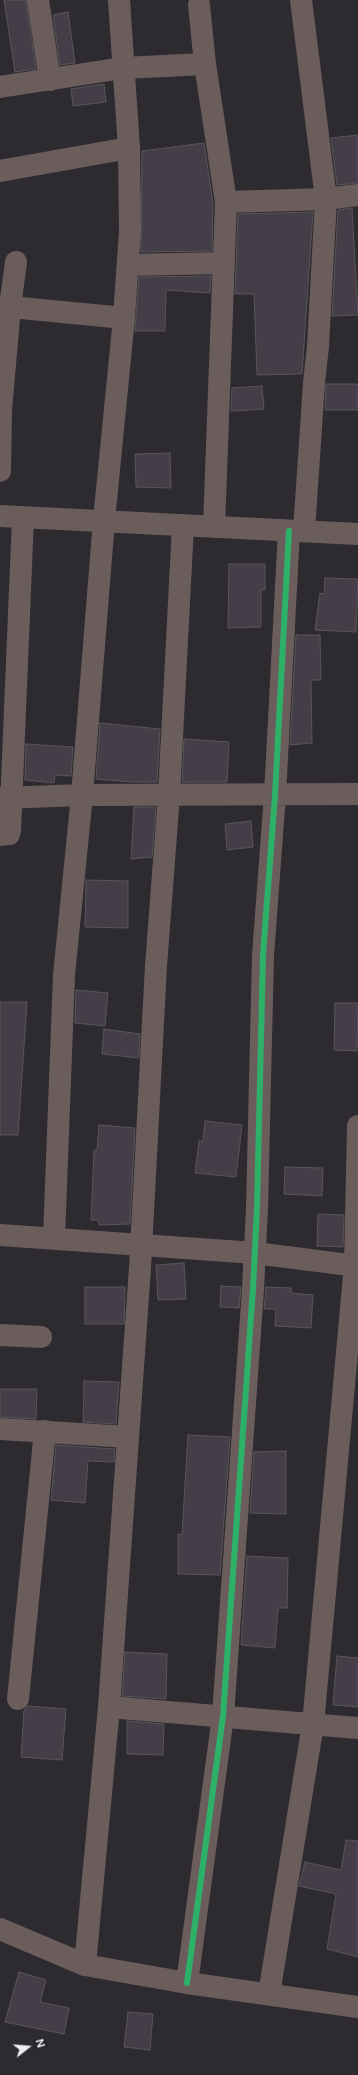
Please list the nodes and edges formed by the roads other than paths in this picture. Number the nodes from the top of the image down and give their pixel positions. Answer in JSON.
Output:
{"nodes":[{"id":1,"x":38,"y":0,"type":"edge"},
{"id":2,"x":119,"y":0,"type":"edge"},
{"id":3,"x":301,"y":0,"type":"edge"},
{"id":4,"x":199,"y":5,"type":"dead end"},
{"id":5,"x":205,"y":64,"type":"junction"},
{"id":6,"x":123,"y":68,"type":"junction"},
{"id":7,"x":50,"y":80,"type":"junction"},
{"id":8,"x":0,"y":87,"type":"edge"},
{"id":9,"x":129,"y":148,"type":"junction"},
{"id":10,"x":0,"y":171,"type":"edge"},
{"id":11,"x":358,"y":195,"type":"edge"},
{"id":12,"x":326,"y":199,"type":"junction"},
{"id":13,"x":226,"y":202,"type":"junction"},
{"id":14,"x":16,"y":262,"type":"dead end"},
{"id":15,"x":224,"y":263,"type":"junction"},
{"id":16,"x":128,"y":265,"type":"junction"},
{"id":17,"x":5,"y":307,"type":"edge"},
{"id":18,"x":124,"y":318,"type":"junction"},
{"id":19,"x":0,"y":410,"type":"edge"},
{"id":20,"x":0,"y":471,"type":"edge"},
{"id":21,"x":0,"y":516,"type":"edge"},
{"id":22,"x":23,"y":518,"type":"junction"},
{"id":23,"x":104,"y":520,"type":"junction"},
{"id":24,"x":183,"y":525,"type":"junction"},
{"id":25,"x":214,"y":527,"type":"junction"},
{"id":26,"x":296,"y":531,"type":"junction"},
{"id":27,"x":358,"y":534,"type":"edge"},
{"id":28,"x":358,"y":794,"type":"edge"},
{"id":29,"x":82,"y":795,"type":"junction"},
{"id":30,"x":169,"y":795,"type":"junction"},
{"id":31,"x":275,"y":795,"type":"junction"},
{"id":32,"x":6,"y":798,"type":"edge"},
{"id":33,"x":0,"y":835,"type":"edge"},
{"id":34,"x":358,"y":1126,"type":"edge"},
{"id":35,"x":0,"y":1235,"type":"edge"},
{"id":36,"x":54,"y":1238,"type":"junction"},
{"id":37,"x":141,"y":1244,"type":"junction"},
{"id":38,"x":255,"y":1253,"type":"junction"},
{"id":39,"x":357,"y":1266,"type":"edge"},
{"id":40,"x":0,"y":1335,"type":"edge"},
{"id":41,"x":41,"y":1337,"type":"dead end"},
{"id":42,"x":0,"y":1429,"type":"edge"},
{"id":43,"x":45,"y":1431,"type":"junction"},
{"id":44,"x":128,"y":1437,"type":"junction"},
{"id":45,"x":18,"y":1699,"type":"dead end"},
{"id":46,"x":109,"y":1707,"type":"junction"},
{"id":47,"x":223,"y":1716,"type":"junction"},
{"id":48,"x":313,"y":1724,"type":"junction"},
{"id":49,"x":358,"y":1728,"type":"edge"},
{"id":50,"x":0,"y":1929,"type":"edge"},
{"id":51,"x":85,"y":1965,"type":"junction"},
{"id":52,"x":187,"y":1983,"type":"junction"},
{"id":53,"x":269,"y":1994,"type":"junction"},
{"id":54,"x":358,"y":2007,"type":"edge"}],
"edges":[{"from":1,"to":7,"type":"street"},
{"from":2,"to":6,"type":"street"},
{"from":3,"to":12,"type":"street"},
{"from":4,"to":5,"type":"street"},
{"from":5,"to":6,"type":"street"},
{"from":5,"to":13,"type":"street"},
{"from":6,"to":7,"type":"street"},
{"from":6,"to":9,"type":"street"},
{"from":7,"to":8,"type":"street"},
{"from":9,"to":10,"type":"street"},
{"from":9,"to":16,"type":"street"},
{"from":11,"to":12,"type":"street"},
{"from":12,"to":13,"type":"street"},
{"from":12,"to":26,"type":"street"},
{"from":13,"to":15,"type":"street"},
{"from":14,"to":17,"type":"street"},
{"from":15,"to":16,"type":"street"},
{"from":15,"to":25,"type":"street"},
{"from":16,"to":18,"type":"street"},
{"from":17,"to":18,"type":"street"},
{"from":17,"to":19,"type":"street"},
{"from":18,"to":23,"type":"street"},
{"from":19,"to":20,"type":"street"},
{"from":21,"to":22,"type":"street"},
{"from":22,"to":23,"type":"street"},
{"from":22,"to":32,"type":"street"},
{"from":23,"to":24,"type":"street"},
{"from":23,"to":29,"type":"street"},
{"from":24,"to":25,"type":"street"},
{"from":24,"to":30,"type":"street"},
{"from":25,"to":26,"type":"street"},
{"from":26,"to":27,"type":"street"},
{"from":26,"to":31,"type":"street"},
{"from":28,"to":31,"type":"street"},
{"from":29,"to":30,"type":"street"},
{"from":29,"to":32,"type":"street"},
{"from":29,"to":36,"type":"street"},
{"from":30,"to":31,"type":"street"},
{"from":30,"to":37,"type":"street"},
{"from":31,"to":38,"type":"street"},
{"from":32,"to":33,"type":"street"},
{"from":34,"to":39,"type":"street"},
{"from":35,"to":36,"type":"street"},
{"from":36,"to":37,"type":"street"},
{"from":37,"to":38,"type":"street"},
{"from":37,"to":44,"type":"street"},
{"from":38,"to":39,"type":"street"},
{"from":38,"to":47,"type":"street"},
{"from":39,"to":48,"type":"street"},
{"from":40,"to":41,"type":"street"},
{"from":42,"to":43,"type":"street"},
{"from":43,"to":44,"type":"street"},
{"from":43,"to":45,"type":"street"},
{"from":44,"to":46,"type":"street"},
{"from":46,"to":47,"type":"street"},
{"from":46,"to":51,"type":"street"},
{"from":47,"to":48,"type":"street"},
{"from":47,"to":52,"type":"street"},
{"from":48,"to":49,"type":"street"},
{"from":48,"to":53,"type":"street"},
{"from":50,"to":51,"type":"street"},
{"from":51,"to":52,"type":"street"},
{"from":52,"to":53,"type":"street"},
{"from":53,"to":54,"type":"street"}]}
